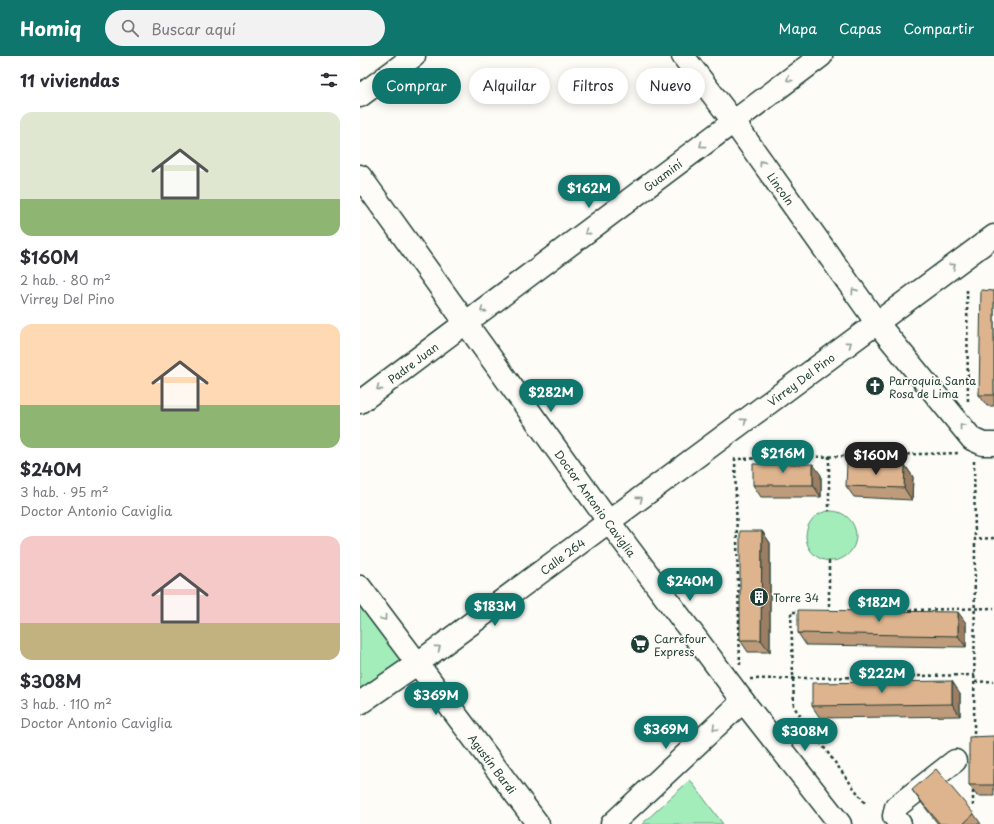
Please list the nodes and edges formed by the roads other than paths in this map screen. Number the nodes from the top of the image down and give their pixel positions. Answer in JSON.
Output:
{"nodes":[{"id":1,"x":414,"y":56,"type":"edge"},
{"id":2,"x":683,"y":56,"type":"edge"},
{"id":3,"x":821,"y":56,"type":"edge"},
{"id":4,"x":360,"y":96,"type":"edge"},
{"id":5,"x":733,"y":121,"type":"junction"},
{"id":6,"x":360,"y":176,"type":"edge"},
{"id":7,"x":994,"y":236,"type":"edge"},
{"id":8,"x":466,"y":323,"type":"junction"},
{"id":9,"x":877,"y":323,"type":"junction"},
{"id":10,"x":360,"y":402,"type":"edge"},
{"id":11,"x":994,"y":444,"type":"edge"},
{"id":12,"x":609,"y":522,"type":"junction"},
{"id":13,"x":360,"y":587,"type":"edge"},
{"id":14,"x":418,"y":663,"type":"junction"},
{"id":15,"x":744,"y":701,"type":"junction"},
{"id":16,"x":360,"y":703,"type":"edge"},
{"id":17,"x":955,"y":761,"type":"dead end"},
{"id":18,"x":538,"y":824,"type":"edge"},
{"id":19,"x":612,"y":824,"type":"edge"},
{"id":20,"x":840,"y":824,"type":"edge"},
{"id":21,"x":900,"y":824,"type":"edge"}],
"edges":[{"from":1,"to":4,"type":"street"},
{"from":2,"to":5,"type":"street","name":"Lincoln"},
{"from":3,"to":5,"type":"street","name":"Guaminí","one_way":true},
{"from":5,"to":8,"type":"street","name":"Guaminí","one_way":true},
{"from":9,"to":5,"type":"street","name":"Lincoln","one_way":true},
{"from":6,"to":8,"type":"street","name":"Doctor Antonio Caviglia"},
{"from":9,"to":7,"type":"street","name":"Virrey Del Pino","one_way":true},
{"from":8,"to":10,"type":"street","name":"Padre Juan","one_way":true},
{"from":8,"to":12,"type":"street","name":"Doctor Antonio Caviglia"},
{"from":11,"to":9,"type":"street","name":"Lincoln","one_way":true},
{"from":12,"to":9,"type":"street","name":"Virrey Del Pino","one_way":true},
{"from":14,"to":12,"type":"street","name":"Calle 264","one_way":true},
{"from":12,"to":15,"type":"street","name":"Doctor Antonio Caviglia"},
{"from":13,"to":14,"type":"street","name":"Agustín Bardi","one_way":true},
{"from":14,"to":16,"type":"street","name":"Calle 264"},
{"from":14,"to":18,"type":"street","name":"Agustín Bardi"},
{"from":15,"to":19,"type":"street","one_way":true},
{"from":15,"to":20,"type":"street","name":"Doctor Antonio Caviglia"},
{"from":17,"to":21,"type":"street"}]}
